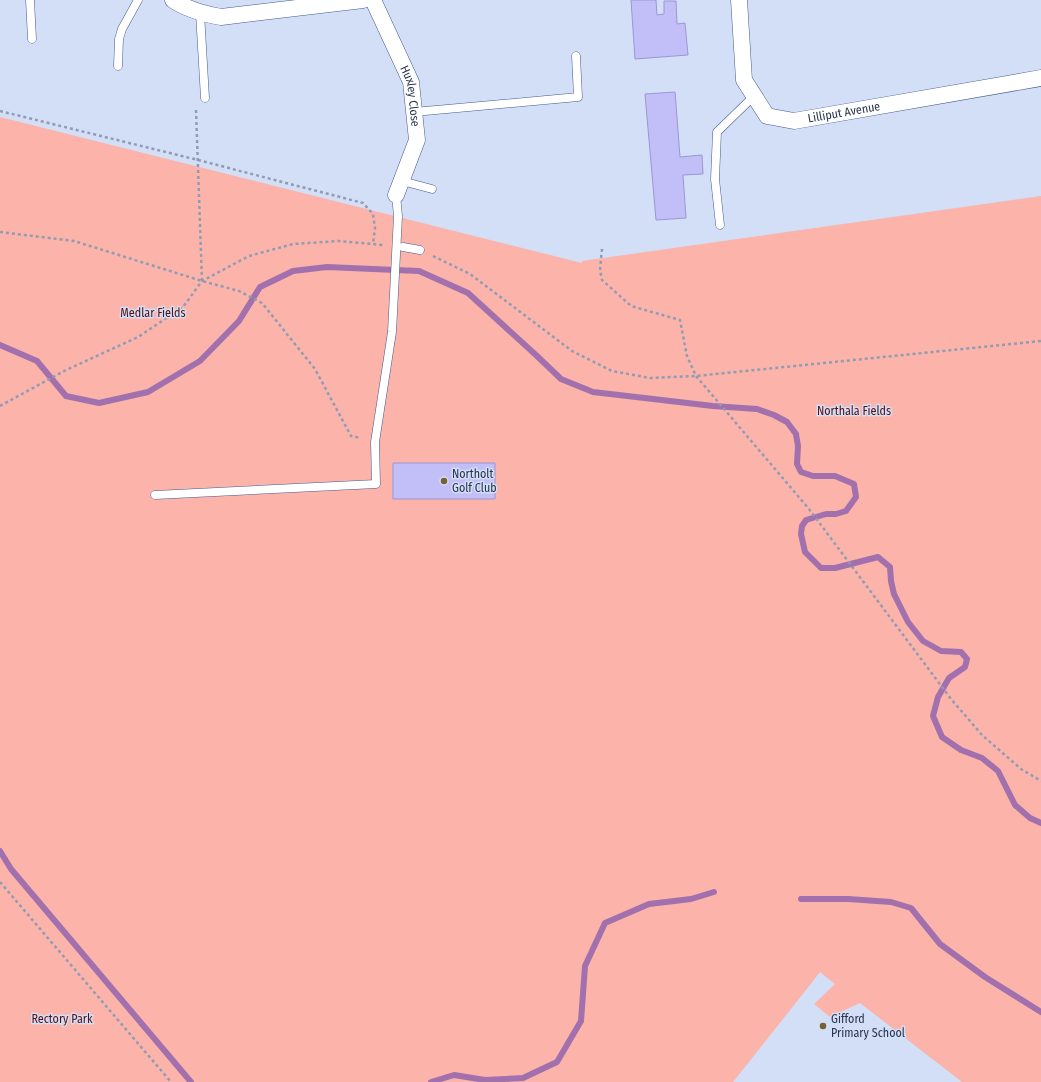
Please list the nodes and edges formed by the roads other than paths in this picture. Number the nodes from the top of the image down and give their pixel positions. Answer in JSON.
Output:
{"nodes":[{"id":1,"x":30,"y":0,"type":"edge"},
{"id":2,"x":138,"y":0,"type":"edge"},
{"id":3,"x":173,"y":0,"type":"edge"},
{"id":4,"x":363,"y":0,"type":"edge"},
{"id":5,"x":373,"y":0,"type":"edge"},
{"id":6,"x":739,"y":0,"type":"edge"},
{"id":7,"x":200,"y":13,"type":"junction"},
{"id":8,"x":32,"y":38,"type":"dead end"},
{"id":9,"x":576,"y":56,"type":"dead end"},
{"id":10,"x":118,"y":66,"type":"dead end"},
{"id":11,"x":1041,"y":78,"type":"edge"},
{"id":12,"x":754,"y":96,"type":"junction"},
{"id":13,"x":205,"y":98,"type":"road end"},
{"id":14,"x":414,"y":112,"type":"junction"},
{"id":15,"x":399,"y":188,"type":"junction"},
{"id":16,"x":432,"y":189,"type":"dead end"},
{"id":17,"x":720,"y":224,"type":"dead end"},
{"id":18,"x":403,"y":247,"type":"dead end"},
{"id":19,"x":420,"y":250,"type":"road end"},
{"id":20,"x":155,"y":495,"type":"dead end"}],
"edges":[{"from":1,"to":8,"type":"lane"},
{"from":2,"to":10,"type":"lane"},
{"from":3,"to":7,"type":"street"},
{"from":4,"to":7,"type":"street"},
{"from":5,"to":14,"type":"street","name":"Huxley Close"},
{"from":6,"to":12,"type":"street","name":"Lilliput Avenue"},
{"from":7,"to":13,"type":"lane"},
{"from":9,"to":14,"type":"lane"},
{"from":11,"to":12,"type":"street","name":"Lilliput Avenue"},
{"from":12,"to":17,"type":"lane"},
{"from":14,"to":15,"type":"street","name":"Huxley Close"},
{"from":15,"to":16,"type":"lane"},
{"from":15,"to":20,"type":"lane"},
{"from":18,"to":19,"type":"lane"}]}
